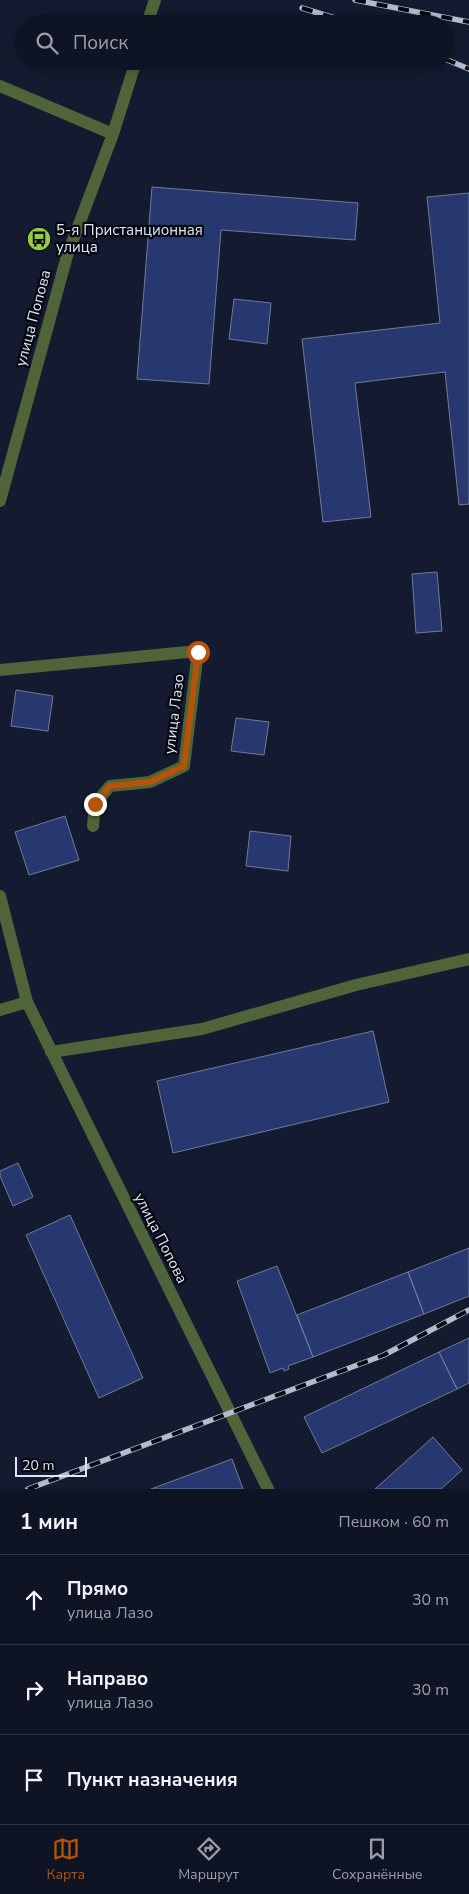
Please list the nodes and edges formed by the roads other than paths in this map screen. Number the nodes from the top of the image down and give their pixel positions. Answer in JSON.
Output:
{"nodes":[{"id":1,"x":155,"y":0,"type":"edge"},
{"id":2,"x":151,"y":15,"type":"edge"},
{"id":3,"x":133,"y":70,"type":"edge"},
{"id":4,"x":0,"y":86,"type":"edge"},
{"id":5,"x":113,"y":134,"type":"junction"},
{"id":6,"x":0,"y":501,"type":"edge"},
{"id":7,"x":0,"y":670,"type":"edge"},
{"id":8,"x":93,"y":826,"type":"dead end"},
{"id":9,"x":0,"y":896,"type":"edge"},
{"id":10,"x":469,"y":959,"type":"edge"},
{"id":11,"x":27,"y":1002,"type":"junction"},
{"id":12,"x":0,"y":1010,"type":"edge"},
{"id":13,"x":51,"y":1052,"type":"junction"},
{"id":14,"x":268,"y":1489,"type":"edge"}],
"edges":[{"from":1,"to":2,"type":"street"},
{"from":3,"to":5,"type":"street","name":"улица Попова"},
{"from":4,"to":5,"type":"street"},
{"from":5,"to":6,"type":"street","name":"улица Попова"},
{"from":7,"to":8,"type":"street","name":"улица Лазо"},
{"from":9,"to":11,"type":"street","name":"улица Попова"},
{"from":10,"to":13,"type":"street"},
{"from":11,"to":12,"type":"street"},
{"from":11,"to":13,"type":"street","name":"улица Попова"},
{"from":13,"to":14,"type":"street","name":"улица Попова"}]}
